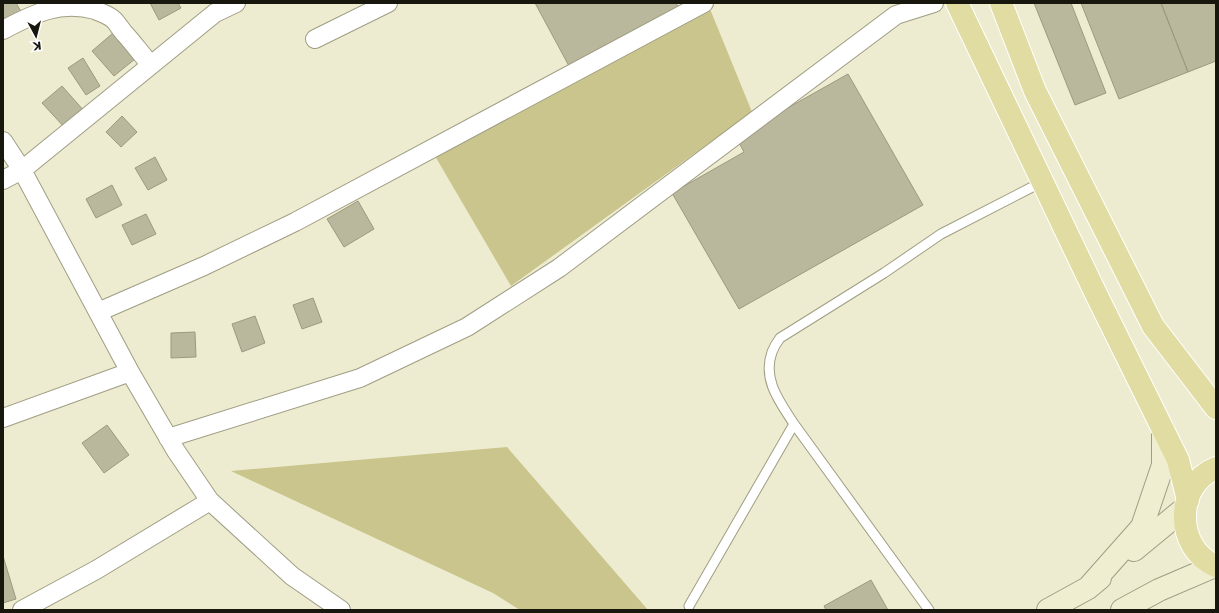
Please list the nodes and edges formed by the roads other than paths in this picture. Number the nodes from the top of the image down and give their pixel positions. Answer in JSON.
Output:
{"nodes":[{"id":1,"x":236,"y":3,"type":"edge"},
{"id":2,"x":388,"y":3,"type":"edge"},
{"id":3,"x":704,"y":3,"type":"edge"},
{"id":4,"x":934,"y":3,"type":"edge"},
{"id":5,"x":957,"y":3,"type":"edge"},
{"id":6,"x":1001,"y":3,"type":"edge"},
{"id":7,"x":893,"y":9,"type":"edge"},
{"id":8,"x":3,"y":30,"type":"edge"},
{"id":9,"x":315,"y":39,"type":"dead end"},
{"id":10,"x":151,"y":65,"type":"junction"},
{"id":11,"x":3,"y":141,"type":"edge"},
{"id":12,"x":22,"y":170,"type":"junction"},
{"id":13,"x":3,"y":180,"type":"edge"},
{"id":14,"x":1042,"y":182,"type":"junction"},
{"id":15,"x":98,"y":312,"type":"junction"},
{"id":16,"x":130,"y":372,"type":"junction"},
{"id":17,"x":1216,"y":408,"type":"edge"},
{"id":18,"x":3,"y":418,"type":"edge"},
{"id":19,"x":794,"y":424,"type":"junction"},
{"id":20,"x":1163,"y":430,"type":"junction"},
{"id":21,"x":168,"y":438,"type":"junction"},
{"id":22,"x":1216,"y":468,"type":"edge"},
{"id":23,"x":210,"y":501,"type":"junction"},
{"id":24,"x":1187,"y":504,"type":"junction"},
{"id":25,"x":1216,"y":566,"type":"edge"},
{"id":26,"x":1088,"y":588,"type":"junction"},
{"id":27,"x":689,"y":606,"type":"dead end"},
{"id":28,"x":22,"y":610,"type":"edge"},
{"id":29,"x":340,"y":610,"type":"edge"},
{"id":30,"x":929,"y":610,"type":"edge"},
{"id":31,"x":1048,"y":610,"type":"edge"},
{"id":32,"x":1122,"y":610,"type":"edge"}],
"edges":[{"from":1,"to":10,"type":"street"},
{"from":2,"to":9,"type":"street"},
{"from":3,"to":15,"type":"street"},
{"from":4,"to":7,"type":"street"},
{"from":5,"to":14,"type":"main road"},
{"from":6,"to":17,"type":"main road"},
{"from":7,"to":21,"type":"street"},
{"from":8,"to":10,"type":"street"},
{"from":10,"to":12,"type":"street"},
{"from":11,"to":12,"type":"street"},
{"from":12,"to":13,"type":"street"},
{"from":12,"to":15,"type":"street"},
{"from":14,"to":19,"type":"lane"},
{"from":14,"to":20,"type":"main road"},
{"from":15,"to":16,"type":"street"},
{"from":16,"to":18,"type":"street"},
{"from":16,"to":21,"type":"street"},
{"from":19,"to":27,"type":"lane"},
{"from":19,"to":30,"type":"lane"},
{"from":20,"to":24,"type":"main road"},
{"from":20,"to":26,"type":"street"},
{"from":21,"to":23,"type":"street"},
{"from":22,"to":24,"type":"main road"},
{"from":23,"to":28,"type":"street"},
{"from":23,"to":29,"type":"street"},
{"from":24,"to":25,"type":"main road"},
{"from":24,"to":26,"type":"street"},
{"from":25,"to":32,"type":"street"},
{"from":26,"to":31,"type":"street"}]}
